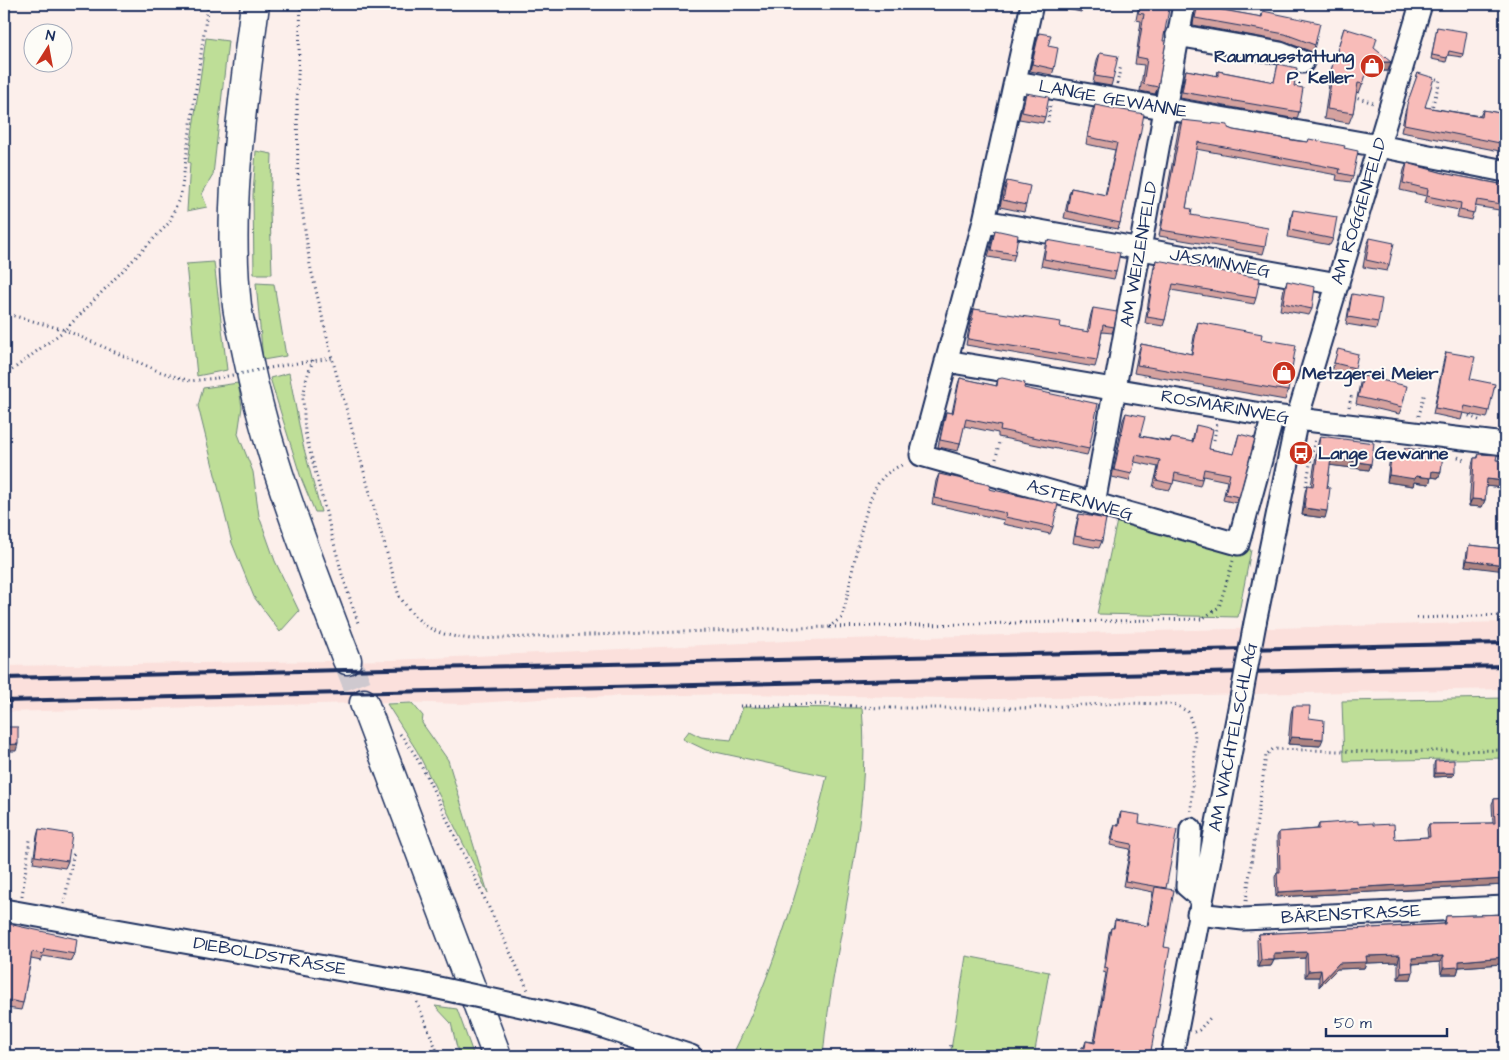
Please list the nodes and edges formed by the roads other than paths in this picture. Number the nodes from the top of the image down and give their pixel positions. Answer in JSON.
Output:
{"nodes":[{"id":1,"x":255,"y":4,"type":"edge"},
{"id":2,"x":1032,"y":4,"type":"edge"},
{"id":3,"x":1184,"y":4,"type":"edge"},
{"id":4,"x":1421,"y":4,"type":"edge"},
{"id":5,"x":1177,"y":35,"type":"junction"},
{"id":6,"x":1303,"y":62,"type":"dead end"},
{"id":7,"x":1016,"y":82,"type":"junction"},
{"id":8,"x":1164,"y":108,"type":"junction"},
{"id":9,"x":1379,"y":146,"type":"junction"},
{"id":10,"x":1505,"y":170,"type":"edge"},
{"id":11,"x":984,"y":221,"type":"junction"},
{"id":12,"x":1140,"y":248,"type":"junction"},
{"id":13,"x":1338,"y":284,"type":"junction"},
{"id":14,"x":946,"y":361,"type":"junction"},
{"id":15,"x":1116,"y":388,"type":"junction"},
{"id":16,"x":1273,"y":416,"type":"junction"},
{"id":17,"x":1307,"y":420,"type":"junction"},
{"id":18,"x":1505,"y":444,"type":"edge"},
{"id":19,"x":1094,"y":504,"type":"junction"},
{"id":20,"x":347,"y":660,"type":"tunnel mouth"},
{"id":21,"x":364,"y":703,"type":"tunnel mouth"},
{"id":22,"x":1190,"y":830,"type":"road end"},
{"id":23,"x":1200,"y":906,"type":"junction"},
{"id":24,"x":1505,"y":906,"type":"edge"},
{"id":25,"x":12,"y":911,"type":"edge"},
{"id":26,"x":497,"y":1056,"type":"edge"},
{"id":27,"x":691,"y":1056,"type":"edge"},
{"id":28,"x":1172,"y":1056,"type":"edge"}],
"edges":[{"from":1,"to":20,"type":"main road"},
{"from":2,"to":7,"type":"street"},
{"from":3,"to":5,"type":"street","name":"AM WEIZENFELD"},
{"from":4,"to":9,"type":"street","name":"AM ROGGENFELD"},
{"from":5,"to":6,"type":"street"},
{"from":5,"to":8,"type":"street","name":"AM WEIZENFELD"},
{"from":7,"to":8,"type":"street","name":"LANGE GEWANNE"},
{"from":7,"to":11,"type":"street"},
{"from":8,"to":9,"type":"street","name":"LANGE GEWANNE"},
{"from":8,"to":12,"type":"street","name":"AM WEIZENFELD"},
{"from":9,"to":10,"type":"street","name":"LANGE GEWANNE"},
{"from":9,"to":13,"type":"street","name":"AM ROGGENFELD"},
{"from":11,"to":12,"type":"street","name":"JASMINWEG"},
{"from":11,"to":14,"type":"street"},
{"from":12,"to":13,"type":"street","name":"JASMINWEG"},
{"from":12,"to":15,"type":"street","name":"AM WEIZENFELD"},
{"from":13,"to":17,"type":"street","name":"AM ROGGENFELD"},
{"from":14,"to":15,"type":"street","name":"ROSMARINWEG"},
{"from":14,"to":19,"type":"street","name":"ASTERNWEG"},
{"from":15,"to":16,"type":"street","name":"ROSMARINWEG"},
{"from":15,"to":19,"type":"street","name":"AM WEIZENFELD"},
{"from":16,"to":17,"type":"street","name":"ROSMARINWEG"},
{"from":16,"to":19,"type":"street","name":"ASTERNWEG"},
{"from":17,"to":18,"type":"street","name":"ROSMARINWEG"},
{"from":17,"to":23,"type":"street","name":"AM WACHTELSCHLAG","bridge":true},
{"from":21,"to":26,"type":"main road"},
{"from":22,"to":23,"type":"street"},
{"from":23,"to":24,"type":"street","name":"BÄRENSTRASSE"},
{"from":23,"to":28,"type":"street","name":"AM WACHTELSCHLAG"},
{"from":25,"to":27,"type":"street","name":"DIEBOLDSTRASSE","bridge":true}]}
